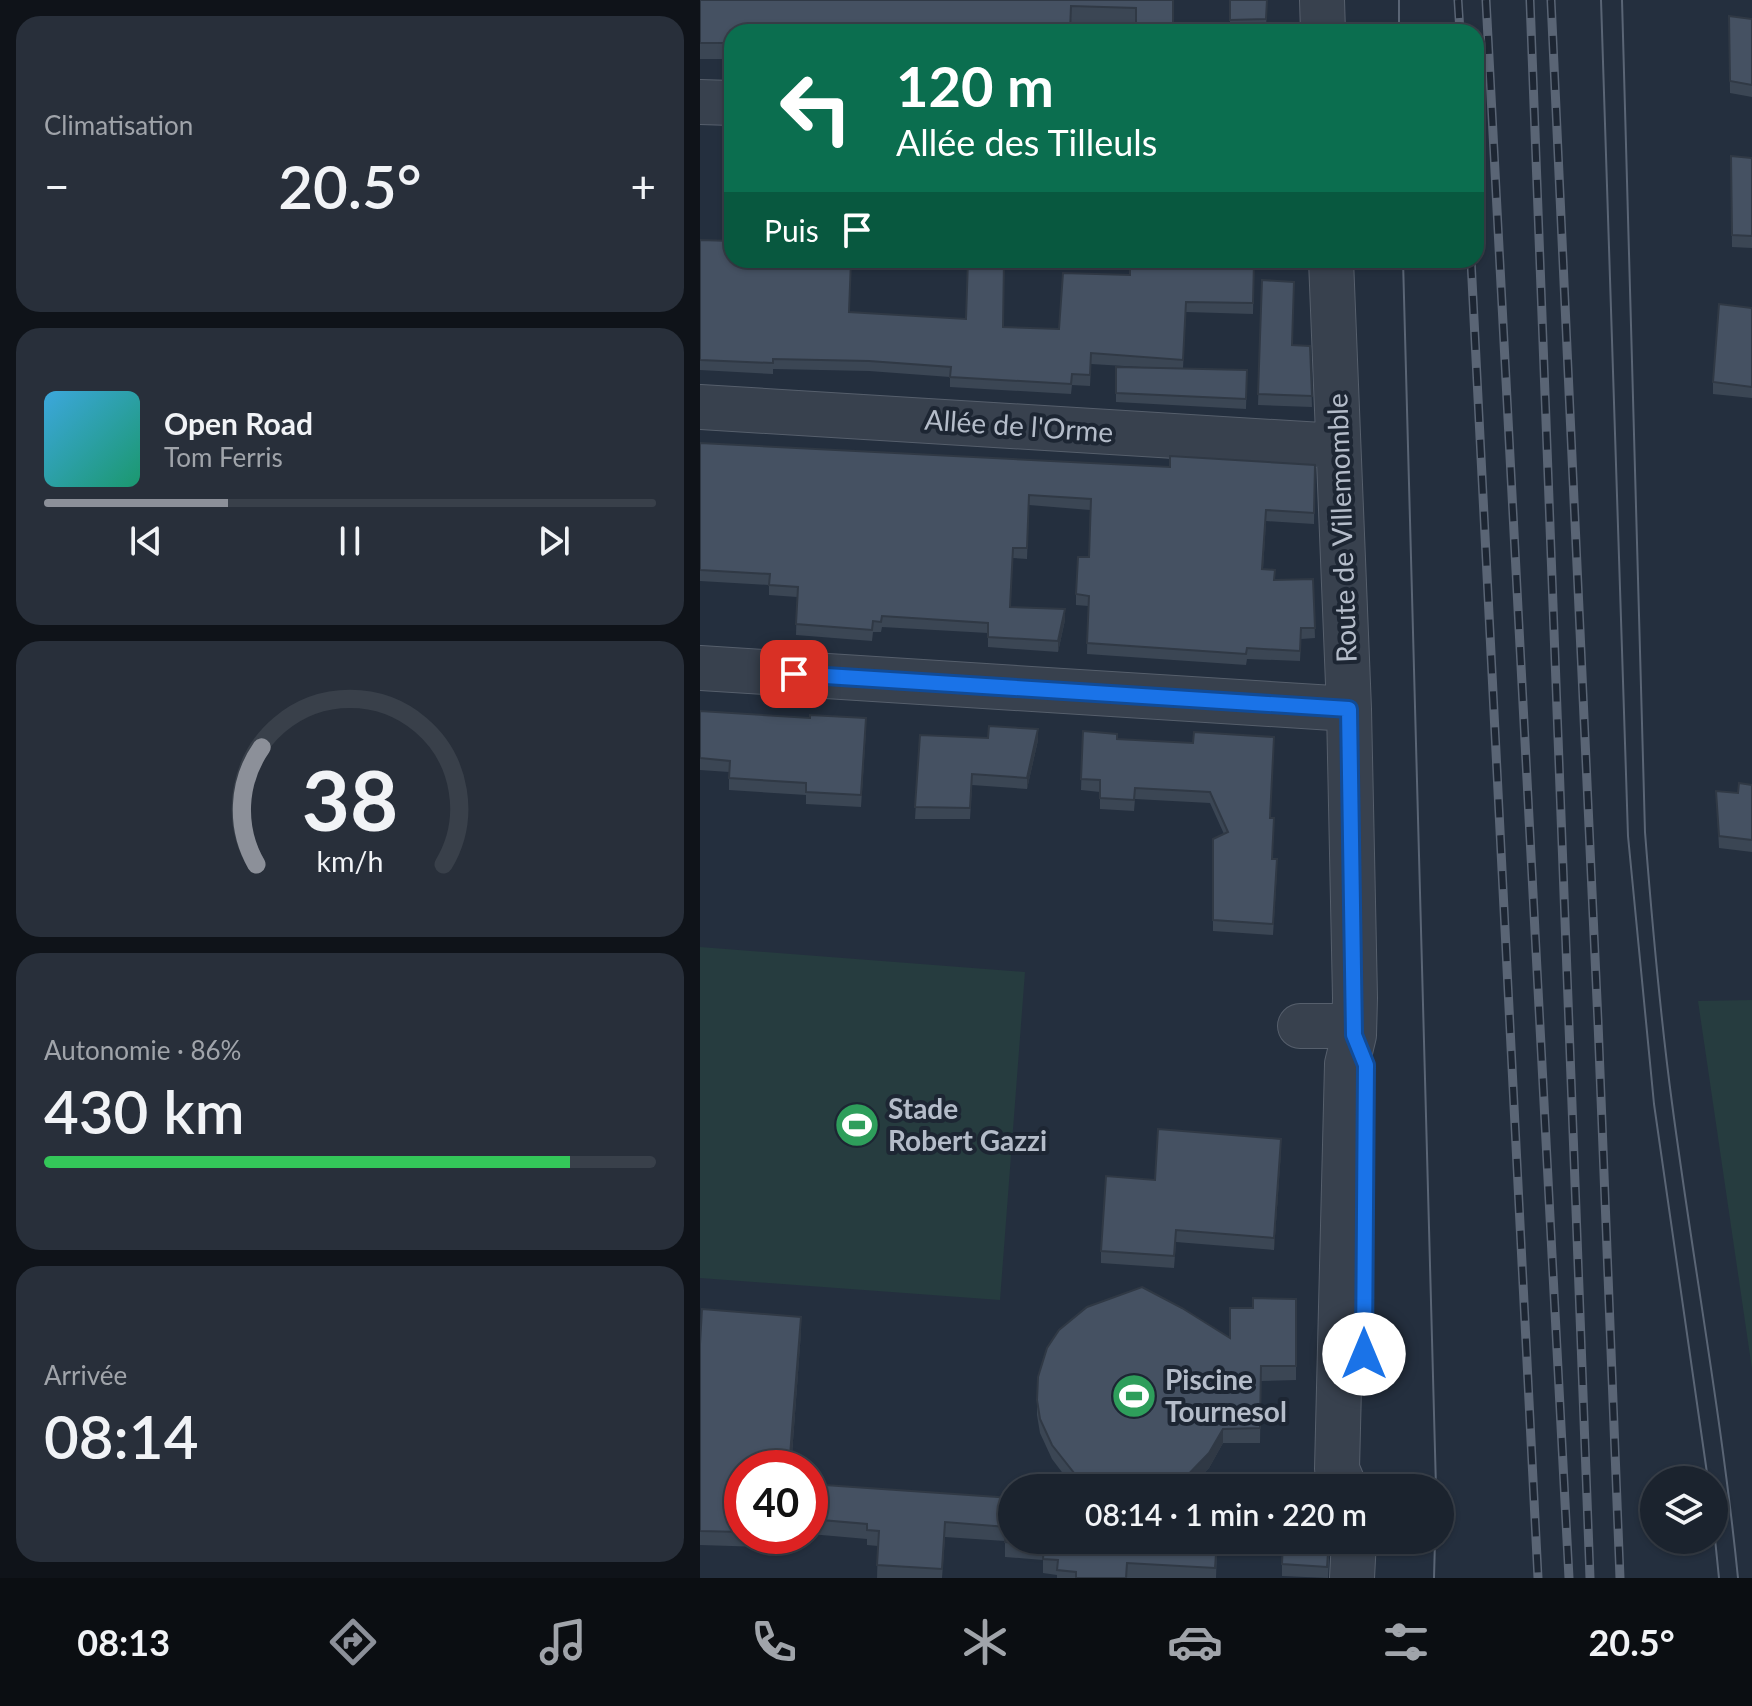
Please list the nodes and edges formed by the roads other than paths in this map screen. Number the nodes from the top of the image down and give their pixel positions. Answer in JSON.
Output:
{"nodes":[{"id":1,"x":1322,"y":0,"type":"edge"},
{"id":2,"x":1323,"y":24,"type":"edge"},
{"id":3,"x":700,"y":102,"type":"edge"},
{"id":4,"x":724,"y":103,"type":"edge"},
{"id":5,"x":1331,"y":268,"type":"edge"},
{"id":6,"x":700,"y":407,"type":"edge"},
{"id":7,"x":1338,"y":446,"type":"junction"},
{"id":8,"x":700,"y":668,"type":"edge"},
{"id":9,"x":1349,"y":709,"type":"junction"},
{"id":10,"x":1300,"y":1026,"type":"dead end"},
{"id":11,"x":1354,"y":1030,"type":"junction"},
{"id":12,"x":1339,"y":1474,"type":"edge"},
{"id":13,"x":1363,"y":1474,"type":"edge"},
{"id":14,"x":1353,"y":1554,"type":"edge"},
{"id":15,"x":1352,"y":1578,"type":"edge"}],
"edges":[{"from":1,"to":2,"type":"street"},
{"from":3,"to":4,"type":"street"},
{"from":5,"to":7,"type":"street","name":"Route de Villemomble"},
{"from":6,"to":7,"type":"street","name":"Allée de l'Orme"},
{"from":7,"to":9,"type":"street","name":"Route de Villemomble"},
{"from":8,"to":9,"type":"street"},
{"from":9,"to":11,"type":"street","name":"Route de Villemomble"},
{"from":10,"to":11,"type":"street"},
{"from":11,"to":12,"type":"street","name":"Route de Villemomble"},
{"from":11,"to":13,"type":"street","name":"Route de Villemomble"},
{"from":14,"to":15,"type":"street"}]}
